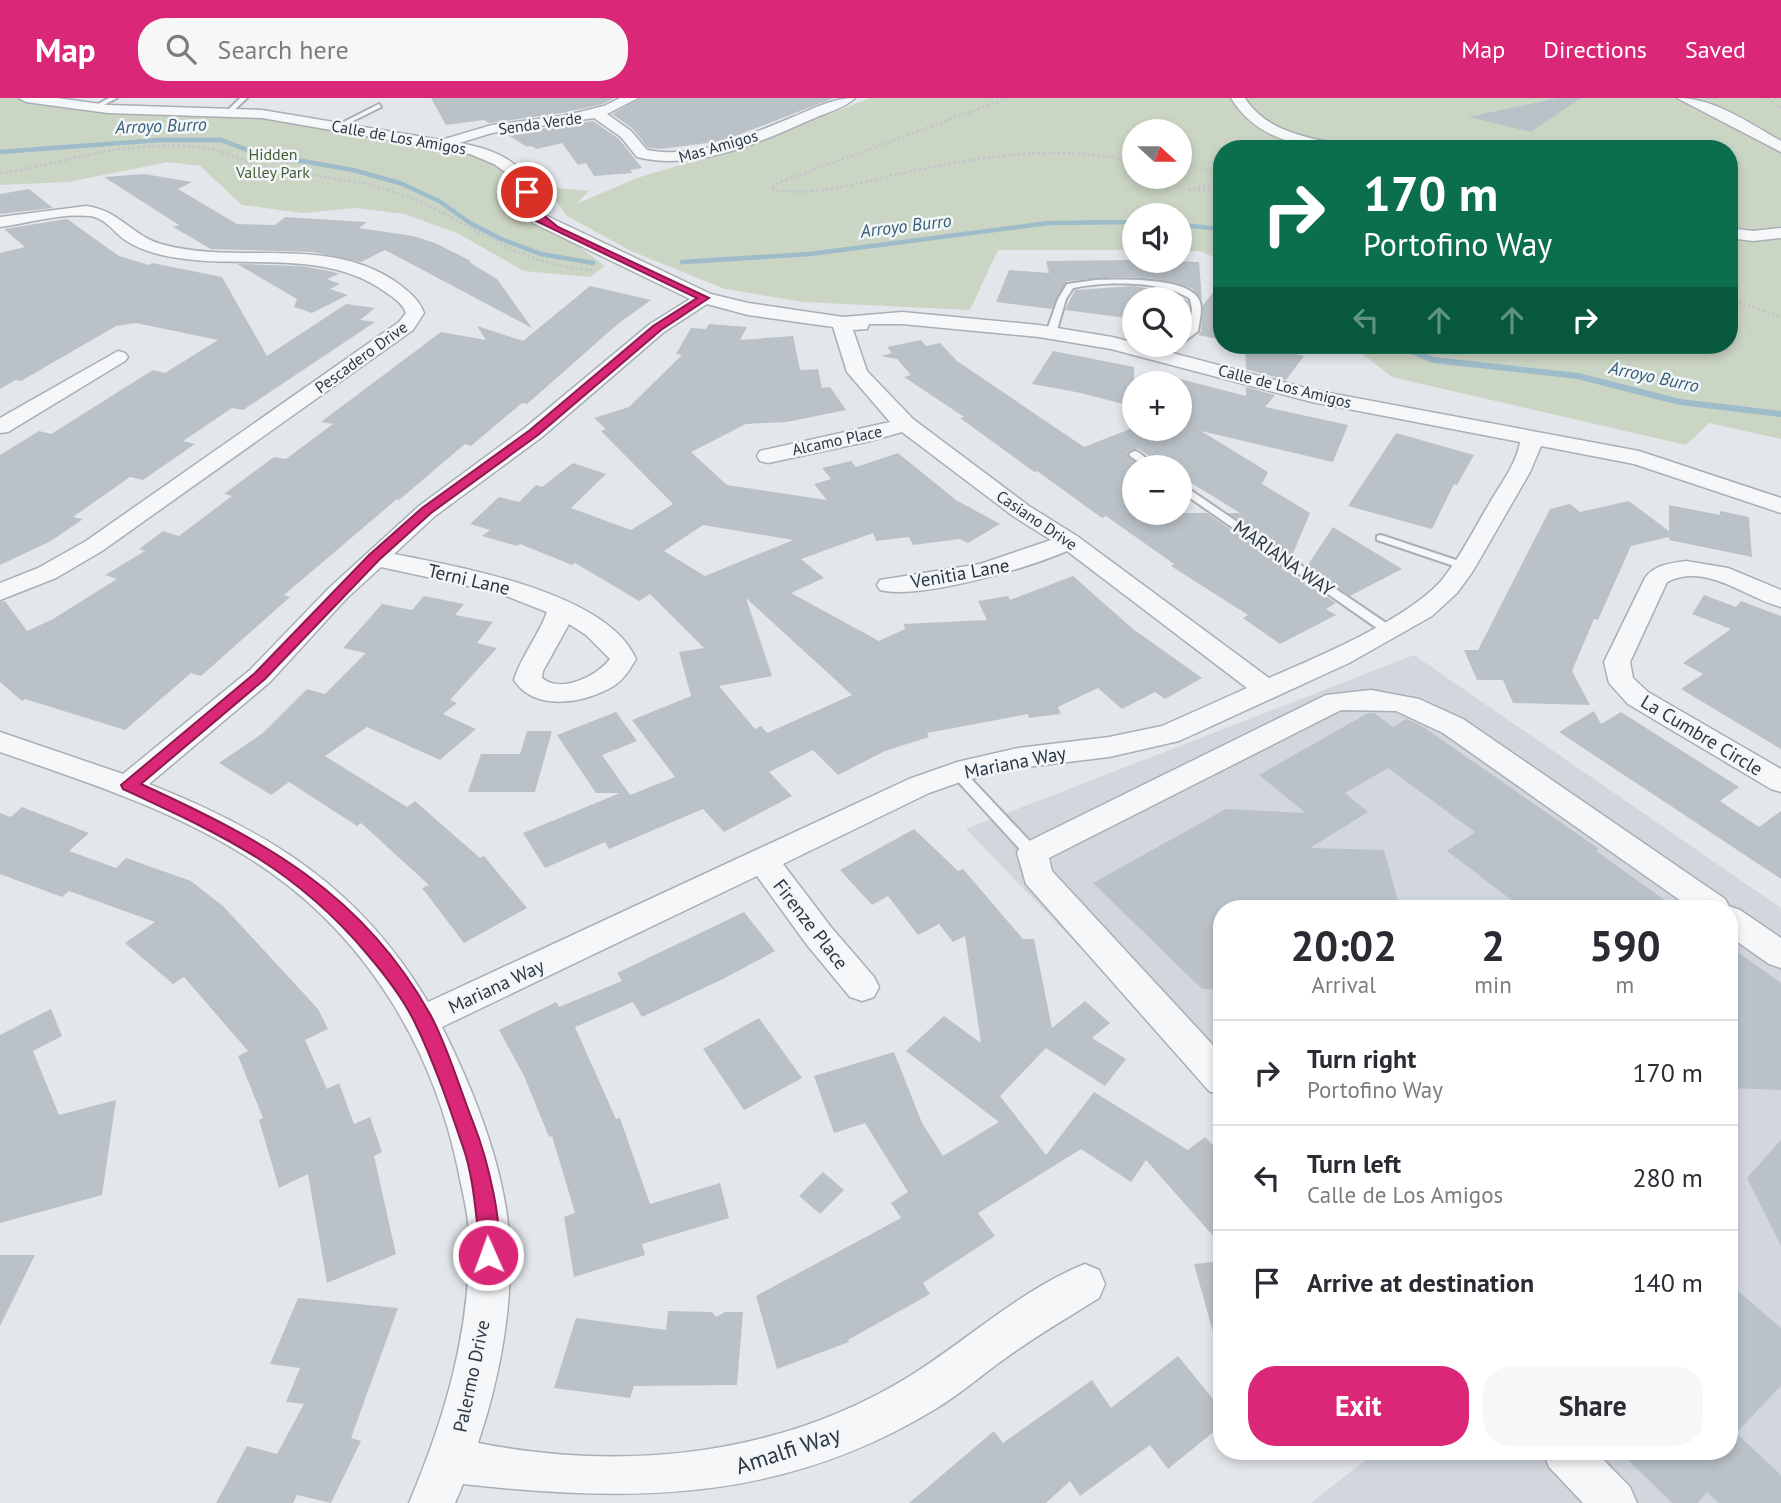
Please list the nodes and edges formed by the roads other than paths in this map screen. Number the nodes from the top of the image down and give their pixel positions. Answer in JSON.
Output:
{"nodes":[{"id":1,"x":26,"y":98,"type":"edge"},
{"id":2,"x":114,"y":98,"type":"edge"},
{"id":3,"x":244,"y":98,"type":"edge"},
{"id":4,"x":631,"y":98,"type":"edge"},
{"id":5,"x":848,"y":98,"type":"edge"},
{"id":6,"x":1238,"y":98,"type":"edge"},
{"id":7,"x":1684,"y":98,"type":"edge"},
{"id":8,"x":379,"y":106,"type":"dead end"},
{"id":9,"x":94,"y":108,"type":"junction"},
{"id":10,"x":229,"y":112,"type":"junction"},
{"id":11,"x":598,"y":114,"type":"junction"},
{"id":12,"x":339,"y":126,"type":"junction"},
{"id":13,"x":1305,"y":140,"type":"edge"},
{"id":14,"x":446,"y":143,"type":"junction"},
{"id":15,"x":1781,"y":147,"type":"edge"},
{"id":16,"x":0,"y":222,"type":"edge"},
{"id":17,"x":1781,"y":233,"type":"edge"},
{"id":18,"x":1738,"y":234,"type":"edge"},
{"id":19,"x":1172,"y":287,"type":"edge"},
{"id":20,"x":1192,"y":295,"type":"edge"},
{"id":21,"x":704,"y":298,"type":"junction"},
{"id":22,"x":841,"y":323,"type":"junction"},
{"id":23,"x":1192,"y":332,"type":"edge"},
{"id":24,"x":1051,"y":333,"type":"junction"},
{"id":25,"x":1122,"y":344,"type":"edge"},
{"id":26,"x":1192,"y":354,"type":"edge"},
{"id":27,"x":117,"y":357,"type":"dead end"},
{"id":28,"x":905,"y":424,"type":"junction"},
{"id":29,"x":0,"y":427,"type":"edge"},
{"id":30,"x":1531,"y":436,"type":"junction"},
{"id":31,"x":768,"y":456,"type":"dead end"},
{"id":32,"x":1192,"y":494,"type":"edge"},
{"id":33,"x":1781,"y":506,"type":"edge"},
{"id":34,"x":1381,"y":538,"type":"dead end"},
{"id":35,"x":1069,"y":541,"type":"junction"},
{"id":36,"x":374,"y":558,"type":"junction"},
{"id":37,"x":1464,"y":566,"type":"junction"},
{"id":38,"x":889,"y":585,"type":"dead end"},
{"id":39,"x":0,"y":592,"type":"edge"},
{"id":40,"x":1781,"y":599,"type":"edge"},
{"id":41,"x":561,"y":608,"type":"dead end"},
{"id":42,"x":1388,"y":629,"type":"junction"},
{"id":43,"x":1267,"y":690,"type":"junction"},
{"id":44,"x":0,"y":742,"type":"edge"},
{"id":45,"x":957,"y":772,"type":"junction"},
{"id":46,"x":1781,"y":782,"type":"edge"},
{"id":47,"x":129,"y":785,"type":"junction"},
{"id":48,"x":1032,"y":853,"type":"junction"},
{"id":49,"x":763,"y":860,"type":"junction"},
{"id":50,"x":1703,"y":900,"type":"edge"},
{"id":51,"x":1738,"y":925,"type":"edge"},
{"id":52,"x":1781,"y":955,"type":"edge"},
{"id":53,"x":862,"y":987,"type":"dead end"},
{"id":54,"x":423,"y":1020,"type":"junction"},
{"id":55,"x":1213,"y":1070,"type":"edge"},
{"id":56,"x":1085,"y":1284,"type":"dead end"},
{"id":57,"x":453,"y":1460,"type":"junction"},
{"id":58,"x":1573,"y":1460,"type":"edge"},
{"id":59,"x":432,"y":1503,"type":"edge"},
{"id":60,"x":1614,"y":1503,"type":"edge"}],
"edges":[{"from":1,"to":9,"type":"street","name":"Calle de Los Amigos"},
{"from":2,"to":9,"type":"lane"},
{"from":3,"to":10,"type":"lane"},
{"from":4,"to":11,"type":"street","name":"Senda Verde"},
{"from":5,"to":11,"type":"street","name":"Mas Amigos"},
{"from":6,"to":13,"type":"street"},
{"from":7,"to":15,"type":"street"},
{"from":8,"to":12,"type":"lane"},
{"from":9,"to":10,"type":"street","name":"Calle de Los Amigos"},
{"from":10,"to":12,"type":"street","name":"Calle de Los Amigos"},
{"from":11,"to":14,"type":"street","name":"Senda Verde"},
{"from":12,"to":14,"type":"street","name":"Calle de Los Amigos"},
{"from":14,"to":21,"type":"street","name":"Calle de Los Amigos"},
{"from":16,"to":39,"type":"street","name":"Pescadero Drive"},
{"from":17,"to":18,"type":"street"},
{"from":19,"to":24,"type":"lane"},
{"from":20,"to":23,"type":"lane"},
{"from":21,"to":22,"type":"street","name":"Calle de Los Amigos"},
{"from":21,"to":36,"type":"street"},
{"from":22,"to":24,"type":"street","name":"Calle de Los Amigos"},
{"from":22,"to":28,"type":"street","name":"Casiano Drive"},
{"from":24,"to":25,"type":"street","name":"Calle de Los Amigos"},
{"from":26,"to":30,"type":"street","name":"Calle de Los Amigos"},
{"from":27,"to":29,"type":"street"},
{"from":28,"to":31,"type":"street","name":"Alcamo Place"},
{"from":28,"to":35,"type":"street","name":"Casiano Drive"},
{"from":30,"to":33,"type":"street","name":"Calle de Los Amigos"},
{"from":30,"to":37,"type":"street","name":"Mariana Way"},
{"from":32,"to":42,"type":"lane","name":"MARIANA WAY"},
{"from":34,"to":37,"type":"lane"},
{"from":35,"to":38,"type":"street","name":"Venitia Lane"},
{"from":35,"to":43,"type":"street","name":"Casiano Drive"},
{"from":36,"to":41,"type":"street","name":"Terni Lane"},
{"from":36,"to":47,"type":"street"},
{"from":37,"to":42,"type":"street","name":"Mariana Way"},
{"from":40,"to":46,"type":"street","name":"La Cumbre Circle"},
{"from":42,"to":43,"type":"street","name":"Mariana Way"},
{"from":43,"to":45,"type":"street","name":"Mariana Way"},
{"from":44,"to":47,"type":"street","name":"Palermo Drive"},
{"from":45,"to":48,"type":"lane"},
{"from":45,"to":49,"type":"street","name":"Mariana Way"},
{"from":47,"to":54,"type":"street","name":"Palermo Drive"},
{"from":48,"to":50,"type":"street"},
{"from":48,"to":55,"type":"street"},
{"from":49,"to":53,"type":"street","name":"Firenze Place"},
{"from":49,"to":54,"type":"street","name":"Mariana Way"},
{"from":51,"to":52,"type":"street"},
{"from":54,"to":57,"type":"street","name":"Palermo Drive"},
{"from":56,"to":57,"type":"street","name":"Amalfi Way"},
{"from":57,"to":59,"type":"street","name":"Palermo Drive"},
{"from":58,"to":60,"type":"street"}]}
